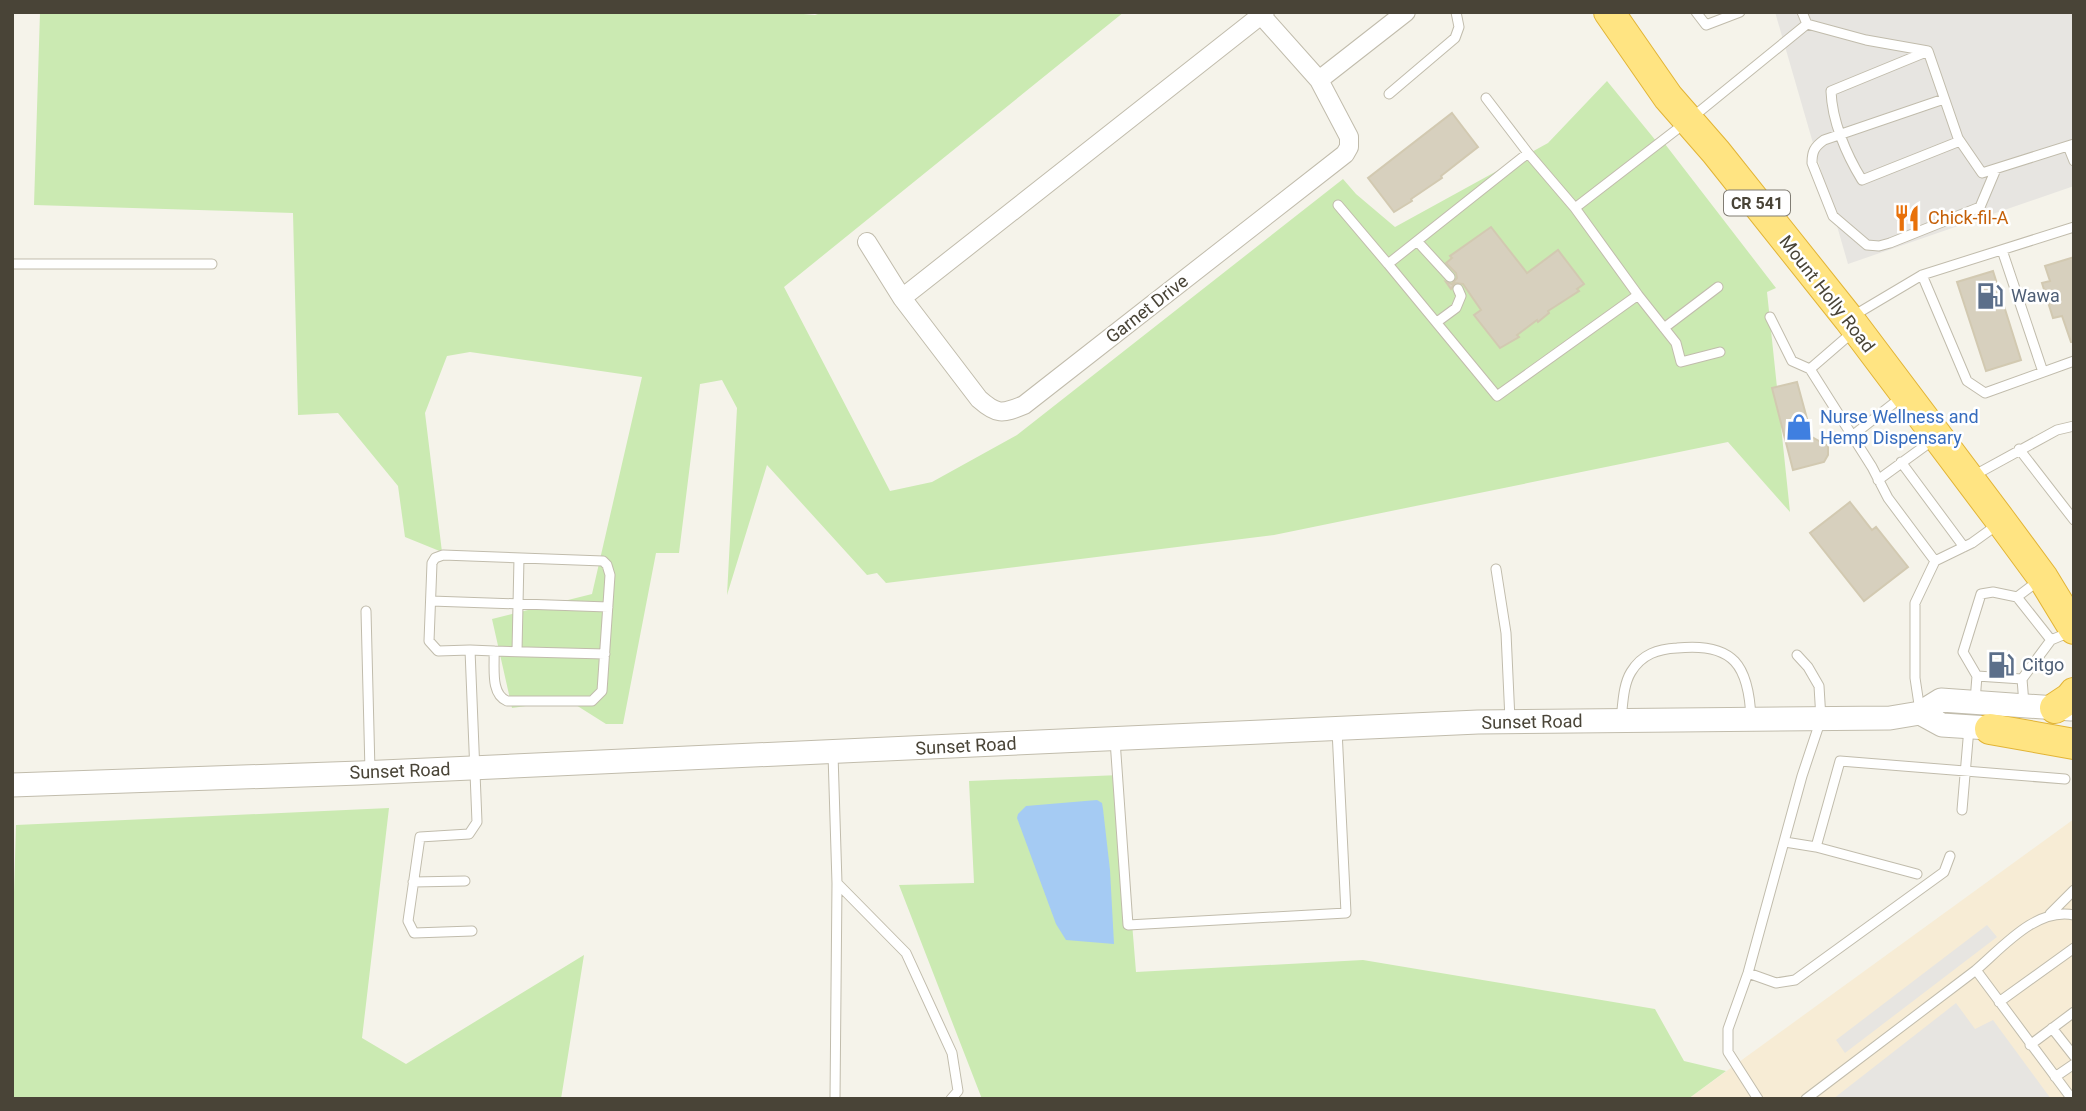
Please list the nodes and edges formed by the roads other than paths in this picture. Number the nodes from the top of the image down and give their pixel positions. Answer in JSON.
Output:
{"nodes":[{"id":1,"x":1406,"y":12,"type":"edge"},
{"id":2,"x":1456,"y":12,"type":"edge"},
{"id":3,"x":1609,"y":12,"type":"edge"},
{"id":4,"x":1696,"y":12,"type":"edge"},
{"id":5,"x":1740,"y":12,"type":"edge"},
{"id":6,"x":1802,"y":12,"type":"edge"},
{"id":7,"x":1263,"y":14,"type":"edge"},
{"id":8,"x":1807,"y":24,"type":"junction"},
{"id":9,"x":1928,"y":51,"type":"junction"},
{"id":10,"x":1320,"y":80,"type":"junction"},
{"id":11,"x":1389,"y":93,"type":"dead end"},
{"id":12,"x":1486,"y":98,"type":"dead end"},
{"id":13,"x":1944,"y":99,"type":"junction"},
{"id":14,"x":1689,"y":120,"type":"junction"},
{"id":15,"x":1841,"y":134,"type":"junction"},
{"id":16,"x":1960,"y":141,"type":"junction"},
{"id":17,"x":2071,"y":145,"type":"edge"},
{"id":18,"x":1528,"y":153,"type":"junction"},
{"id":19,"x":2074,"y":161,"type":"edge"},
{"id":20,"x":1996,"y":169,"type":"junction"},
{"id":21,"x":1338,"y":205,"type":"dead end"},
{"id":22,"x":1575,"y":208,"type":"junction"},
{"id":23,"x":2074,"y":227,"type":"edge"},
{"id":24,"x":1417,"y":240,"type":"junction"},
{"id":25,"x":867,"y":242,"type":"dead end"},
{"id":26,"x":2002,"y":250,"type":"junction"},
{"id":27,"x":12,"y":264,"type":"edge"},
{"id":28,"x":212,"y":264,"type":"dead end"},
{"id":29,"x":1388,"y":264,"type":"junction"},
{"id":30,"x":1922,"y":275,"type":"junction"},
{"id":31,"x":1450,"y":278,"type":"dead end"},
{"id":32,"x":1718,"y":287,"type":"dead end"},
{"id":33,"x":1458,"y":289,"type":"dead end"},
{"id":34,"x":1638,"y":295,"type":"junction"},
{"id":35,"x":902,"y":298,"type":"junction"},
{"id":36,"x":1770,"y":317,"type":"dead end"},
{"id":37,"x":1437,"y":323,"type":"junction"},
{"id":38,"x":1852,"y":324,"type":"junction"},
{"id":39,"x":1664,"y":328,"type":"junction"},
{"id":40,"x":1720,"y":352,"type":"dead end"},
{"id":41,"x":2074,"y":361,"type":"edge"},
{"id":42,"x":1810,"y":369,"type":"junction"},
{"id":43,"x":2043,"y":372,"type":"junction"},
{"id":44,"x":1905,"y":395,"type":"junction"},
{"id":45,"x":2074,"y":426,"type":"edge"},
{"id":46,"x":1853,"y":436,"type":"junction"},
{"id":47,"x":1938,"y":437,"type":"junction"},
{"id":48,"x":2019,"y":449,"type":"junction"},
{"id":49,"x":1901,"y":462,"type":"junction"},
{"id":50,"x":1969,"y":478,"type":"junction"},
{"id":51,"x":1878,"y":480,"type":"junction"},
{"id":52,"x":2074,"y":520,"type":"edge"},
{"id":53,"x":2001,"y":522,"type":"junction"},
{"id":54,"x":1964,"y":547,"type":"junction"},
{"id":55,"x":519,"y":558,"type":"junction"},
{"id":56,"x":1935,"y":561,"type":"junction"},
{"id":57,"x":1496,"y":569,"type":"dead end"},
{"id":58,"x":2043,"y":578,"type":"junction"},
{"id":59,"x":2017,"y":597,"type":"junction"},
{"id":60,"x":431,"y":601,"type":"junction"},
{"id":61,"x":518,"y":604,"type":"junction"},
{"id":62,"x":608,"y":607,"type":"junction"},
{"id":63,"x":2074,"y":609,"type":"edge"},
{"id":64,"x":366,"y":611,"type":"dead end"},
{"id":65,"x":2066,"y":633,"type":"edge"},
{"id":66,"x":470,"y":650,"type":"junction"},
{"id":67,"x":495,"y":651,"type":"junction"},
{"id":68,"x":517,"y":651,"type":"junction"},
{"id":69,"x":605,"y":654,"type":"junction"},
{"id":70,"x":1797,"y":655,"type":"dead end"},
{"id":71,"x":1977,"y":677,"type":"junction"},
{"id":72,"x":2022,"y":679,"type":"junction"},
{"id":73,"x":1975,"y":702,"type":"junction"},
{"id":74,"x":2067,"y":703,"type":"edge"},
{"id":75,"x":2024,"y":706,"type":"junction"},
{"id":76,"x":1920,"y":713,"type":"junction"},
{"id":77,"x":1751,"y":719,"type":"junction"},
{"id":78,"x":1821,"y":719,"type":"junction"},
{"id":79,"x":1621,"y":721,"type":"junction"},
{"id":80,"x":1510,"y":722,"type":"junction"},
{"id":81,"x":1980,"y":728,"type":"junction"},
{"id":82,"x":1337,"y":730,"type":"junction"},
{"id":83,"x":2074,"y":732,"type":"edge"},
{"id":84,"x":1115,"y":740,"type":"junction"},
{"id":85,"x":2074,"y":744,"type":"edge"},
{"id":86,"x":833,"y":752,"type":"junction"},
{"id":87,"x":475,"y":768,"type":"junction"},
{"id":88,"x":1965,"y":772,"type":"junction"},
{"id":89,"x":370,"y":773,"type":"junction"},
{"id":90,"x":2065,"y":779,"type":"dead end"},
{"id":91,"x":12,"y":785,"type":"edge"},
{"id":92,"x":1962,"y":810,"type":"dead end"},
{"id":93,"x":1784,"y":842,"type":"junction"},
{"id":94,"x":1816,"y":847,"type":"junction"},
{"id":95,"x":1950,"y":856,"type":"dead end"},
{"id":96,"x":1917,"y":874,"type":"dead end"},
{"id":97,"x":466,"y":881,"type":"dead end"},
{"id":98,"x":413,"y":882,"type":"junction"},
{"id":99,"x":837,"y":883,"type":"junction"},
{"id":100,"x":2074,"y":890,"type":"edge"},
{"id":101,"x":2050,"y":914,"type":"junction"},
{"id":102,"x":2074,"y":915,"type":"edge"},
{"id":103,"x":472,"y":931,"type":"dead end"},
{"id":104,"x":2074,"y":948,"type":"edge"},
{"id":105,"x":1976,"y":970,"type":"junction"},
{"id":106,"x":1748,"y":973,"type":"junction"},
{"id":107,"x":1999,"y":1002,"type":"junction"},
{"id":108,"x":2074,"y":1012,"type":"edge"},
{"id":109,"x":2053,"y":1028,"type":"junction"},
{"id":110,"x":2031,"y":1045,"type":"junction"},
{"id":111,"x":2074,"y":1056,"type":"edge"},
{"id":112,"x":2074,"y":1064,"type":"edge"},
{"id":113,"x":2055,"y":1077,"type":"junction"},
{"id":114,"x":957,"y":1096,"type":"edge"},
{"id":115,"x":835,"y":1099,"type":"edge"},
{"id":116,"x":1758,"y":1099,"type":"edge"},
{"id":117,"x":1806,"y":1099,"type":"edge"},
{"id":118,"x":2072,"y":1099,"type":"edge"}],
"edges":[{"from":1,"to":10,"type":"street"},
{"from":2,"to":11,"type":"lane"},
{"from":3,"to":14,"type":"highway","name":"Mount Holly Road","number":"CR 541"},
{"from":4,"to":5,"type":"lane"},
{"from":6,"to":8,"type":"lane"},
{"from":7,"to":10,"type":"street","name":"Garnet Drive"},
{"from":7,"to":35,"type":"street","name":"Garnet Drive"},
{"from":8,"to":9,"type":"lane"},
{"from":8,"to":14,"type":"lane"},
{"from":9,"to":13,"type":"lane"},
{"from":9,"to":15,"type":"lane"},
{"from":10,"to":35,"type":"street","name":"Garnet Drive"},
{"from":12,"to":18,"type":"lane"},
{"from":13,"to":15,"type":"lane"},
{"from":13,"to":16,"type":"lane"},
{"from":14,"to":22,"type":"lane"},
{"from":14,"to":38,"type":"highway","name":"Mount Holly Road","number":"CR 541"},
{"from":15,"to":16,"type":"lane"},
{"from":15,"to":20,"type":"lane"},
{"from":16,"to":20,"type":"lane"},
{"from":17,"to":19,"type":"lane"},
{"from":17,"to":20,"type":"lane"},
{"from":18,"to":22,"type":"lane"},
{"from":18,"to":24,"type":"lane"},
{"from":21,"to":29,"type":"lane"},
{"from":22,"to":34,"type":"lane"},
{"from":23,"to":26,"type":"lane"},
{"from":24,"to":29,"type":"lane"},
{"from":24,"to":31,"type":"lane"},
{"from":25,"to":35,"type":"street","name":"Garnet Drive"},
{"from":26,"to":30,"type":"lane"},
{"from":26,"to":43,"type":"lane"},
{"from":27,"to":28,"type":"lane"},
{"from":29,"to":37,"type":"lane"},
{"from":30,"to":38,"type":"lane"},
{"from":30,"to":43,"type":"lane"},
{"from":32,"to":39,"type":"lane"},
{"from":33,"to":37,"type":"lane"},
{"from":34,"to":37,"type":"lane"},
{"from":34,"to":39,"type":"lane"},
{"from":36,"to":42,"type":"lane"},
{"from":38,"to":42,"type":"lane"},
{"from":38,"to":44,"type":"highway","name":"Mount Holly Road","number":"CR 541"},
{"from":39,"to":40,"type":"lane"},
{"from":41,"to":43,"type":"lane"},
{"from":42,"to":46,"type":"lane"},
{"from":44,"to":46,"type":"lane"},
{"from":44,"to":47,"type":"highway","name":"Mount Holly Road","number":"CR 541"},
{"from":45,"to":48,"type":"lane"},
{"from":46,"to":51,"type":"lane"},
{"from":47,"to":49,"type":"lane"},
{"from":47,"to":50,"type":"highway","name":"Mount Holly Road","number":"CR 541"},
{"from":48,"to":50,"type":"lane"},
{"from":48,"to":52,"type":"lane"},
{"from":49,"to":51,"type":"lane"},
{"from":49,"to":54,"type":"lane"},
{"from":50,"to":53,"type":"highway","name":"Mount Holly Road","number":"CR 541"},
{"from":51,"to":56,"type":"lane"},
{"from":53,"to":54,"type":"lane"},
{"from":53,"to":58,"type":"highway","name":"Mount Holly Road","number":"CR 541"},
{"from":54,"to":56,"type":"lane"},
{"from":55,"to":60,"type":"lane"},
{"from":55,"to":61,"type":"lane"},
{"from":55,"to":62,"type":"lane"},
{"from":56,"to":76,"type":"lane"},
{"from":57,"to":80,"type":"lane"},
{"from":58,"to":59,"type":"lane"},
{"from":58,"to":63,"type":"highway","name":"Mount Holly Road","number":"CR 541"},
{"from":58,"to":65,"type":"highway","name":"Mount Holly Road","number":"CR 541"},
{"from":59,"to":65,"type":"lane"},
{"from":59,"to":71,"type":"lane"},
{"from":60,"to":61,"type":"lane"},
{"from":60,"to":66,"type":"lane"},
{"from":61,"to":62,"type":"lane"},
{"from":61,"to":68,"type":"lane"},
{"from":62,"to":69,"type":"lane"},
{"from":64,"to":89,"type":"lane"},
{"from":65,"to":72,"type":"lane"},
{"from":66,"to":67,"type":"lane"},
{"from":66,"to":87,"type":"lane"},
{"from":67,"to":68,"type":"lane"},
{"from":67,"to":69,"type":"lane"},
{"from":68,"to":69,"type":"lane"},
{"from":70,"to":78,"type":"lane"},
{"from":71,"to":72,"type":"lane"},
{"from":71,"to":73,"type":"lane"},
{"from":72,"to":75,"type":"lane"},
{"from":73,"to":75,"type":"street","name":"Sunset Road"},
{"from":73,"to":76,"type":"street","name":"Sunset Road"},
{"from":74,"to":75,"type":"street","name":"Sunset Road"},
{"from":76,"to":78,"type":"street","name":"Sunset Road"},
{"from":76,"to":81,"type":"street"},
{"from":77,"to":78,"type":"street","name":"Sunset Road"},
{"from":77,"to":79,"type":"street","name":"Sunset Road"},
{"from":77,"to":79,"type":"lane"},
{"from":78,"to":93,"type":"lane"},
{"from":79,"to":80,"type":"street","name":"Sunset Road"},
{"from":80,"to":82,"type":"street","name":"Sunset Road"},
{"from":81,"to":83,"type":"street"},
{"from":81,"to":85,"type":"highway"},
{"from":81,"to":88,"type":"lane"},
{"from":82,"to":84,"type":"street","name":"Sunset Road"},
{"from":82,"to":84,"type":"lane"},
{"from":84,"to":86,"type":"street","name":"Sunset Road"},
{"from":86,"to":87,"type":"street","name":"Sunset Road"},
{"from":86,"to":99,"type":"lane"},
{"from":87,"to":89,"type":"street","name":"Sunset Road"},
{"from":87,"to":98,"type":"lane"},
{"from":88,"to":90,"type":"lane"},
{"from":88,"to":92,"type":"lane"},
{"from":88,"to":94,"type":"lane"},
{"from":89,"to":91,"type":"street","name":"Sunset Road"},
{"from":93,"to":94,"type":"lane"},
{"from":93,"to":106,"type":"lane"},
{"from":94,"to":96,"type":"lane"},
{"from":95,"to":106,"type":"lane"},
{"from":97,"to":98,"type":"lane"},
{"from":98,"to":103,"type":"lane"},
{"from":99,"to":114,"type":"lane"},
{"from":99,"to":115,"type":"lane"},
{"from":100,"to":101,"type":"lane"},
{"from":101,"to":102,"type":"lane"},
{"from":101,"to":105,"type":"lane"},
{"from":104,"to":107,"type":"lane"},
{"from":105,"to":107,"type":"lane"},
{"from":105,"to":117,"type":"lane"},
{"from":106,"to":116,"type":"lane"},
{"from":107,"to":110,"type":"lane"},
{"from":108,"to":109,"type":"lane"},
{"from":109,"to":110,"type":"lane"},
{"from":109,"to":111,"type":"lane"},
{"from":110,"to":113,"type":"lane"},
{"from":112,"to":113,"type":"lane"},
{"from":113,"to":118,"type":"lane"}]}
